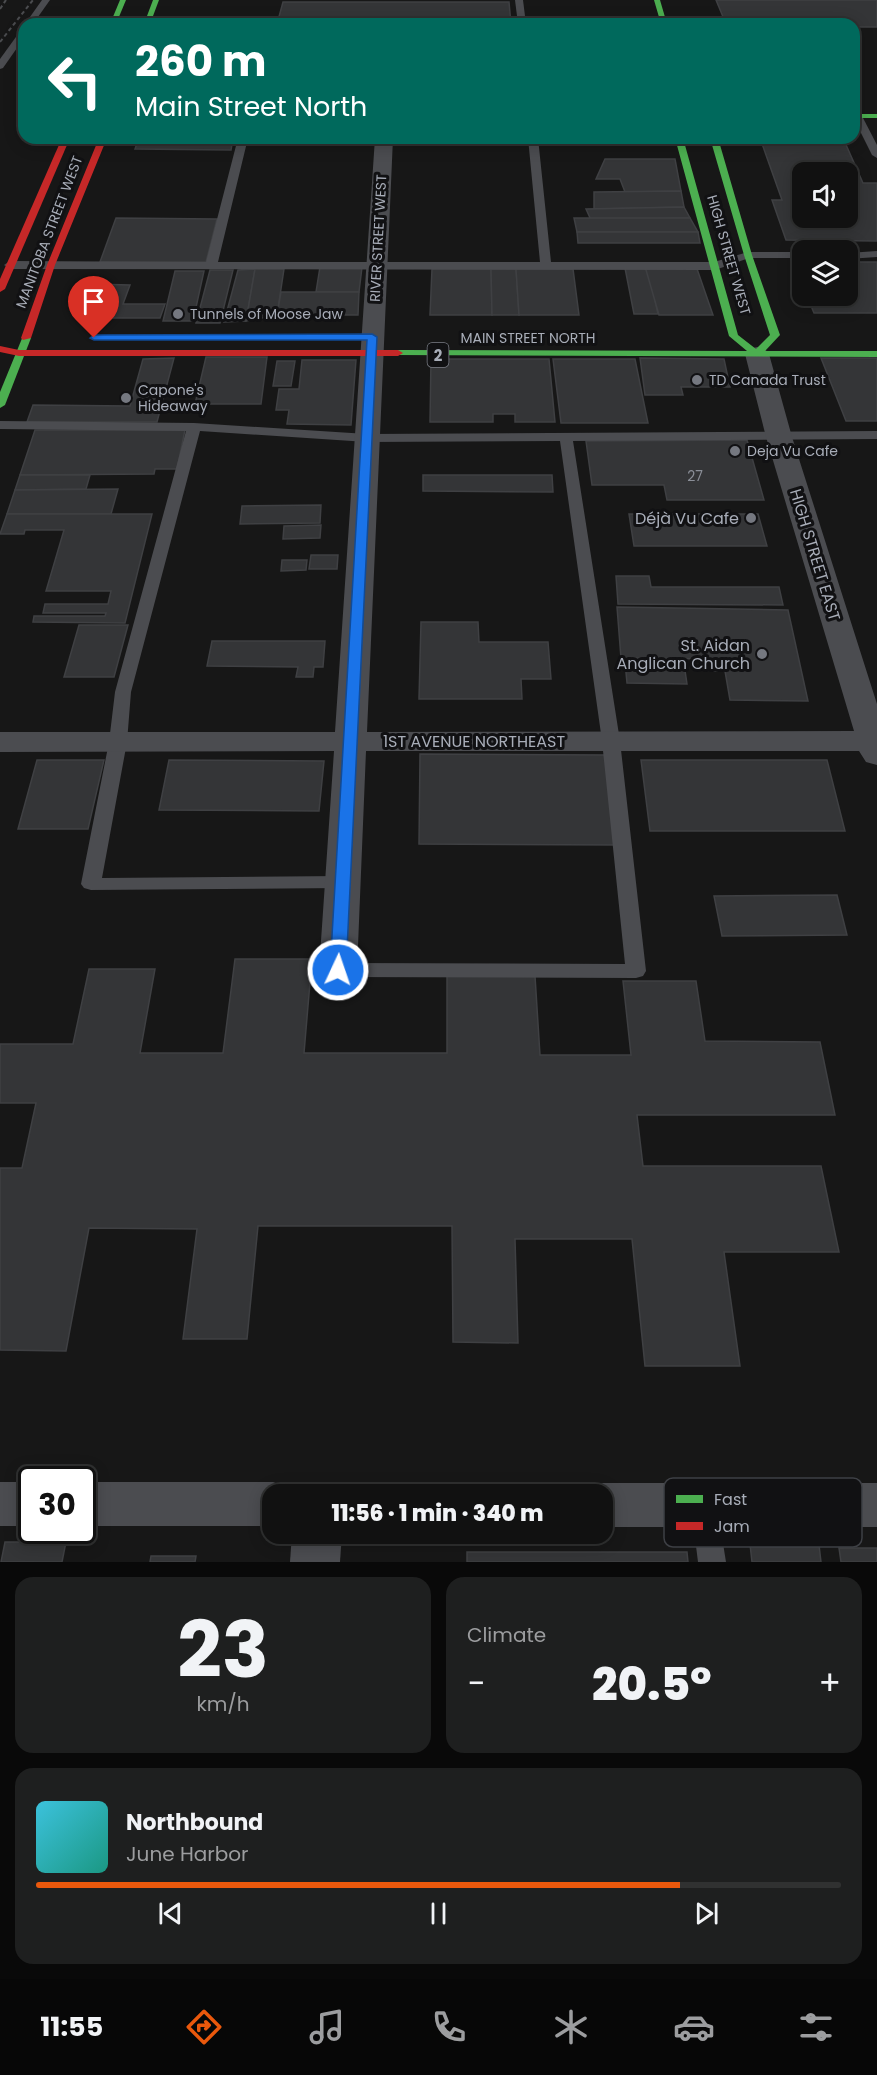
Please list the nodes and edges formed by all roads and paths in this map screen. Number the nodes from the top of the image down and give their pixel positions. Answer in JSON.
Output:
{"nodes":[{"id":1,"x":46,"y":0,"type":"edge"},
{"id":2,"x":123,"y":0,"type":"edge"},
{"id":3,"x":156,"y":0,"type":"edge"},
{"id":4,"x":519,"y":0,"type":"edge"},
{"id":5,"x":657,"y":0,"type":"edge"},
{"id":6,"x":33,"y":18,"type":"edge"},
{"id":7,"x":116,"y":18,"type":"edge"},
{"id":8,"x":149,"y":18,"type":"edge"},
{"id":9,"x":521,"y":18,"type":"edge"},
{"id":10,"x":662,"y":18,"type":"edge"},
{"id":11,"x":18,"y":40,"type":"edge"},
{"id":12,"x":0,"y":66,"type":"edge"},
{"id":13,"x":860,"y":116,"type":"edge"},
{"id":14,"x":877,"y":116,"type":"edge"},
{"id":15,"x":860,"y":125,"type":"edge"},
{"id":16,"x":63,"y":144,"type":"edge"},
{"id":17,"x":101,"y":144,"type":"edge"},
{"id":18,"x":242,"y":144,"type":"edge"},
{"id":19,"x":384,"y":144,"type":"edge"},
{"id":20,"x":534,"y":144,"type":"edge"},
{"id":21,"x":681,"y":144,"type":"edge"},
{"id":22,"x":716,"y":144,"type":"edge"},
{"id":23,"x":877,"y":155,"type":"edge"},
{"id":24,"x":877,"y":254,"type":"edge"},
{"id":25,"x":748,"y":255,"type":"junction"},
{"id":26,"x":792,"y":255,"type":"edge"},
{"id":27,"x":858,"y":255,"type":"edge"},
{"id":28,"x":10,"y":265,"type":"junction"},
{"id":29,"x":51,"y":265,"type":"junction"},
{"id":30,"x":211,"y":266,"type":"junction"},
{"id":31,"x":376,"y":266,"type":"junction"},
{"id":32,"x":715,"y":266,"type":"junction"},
{"id":33,"x":546,"y":267,"type":"junction"},
{"id":34,"x":0,"y":289,"type":"edge"},
{"id":35,"x":728,"y":336,"type":"junction"},
{"id":36,"x":32,"y":338,"type":"junction"},
{"id":37,"x":0,"y":341,"type":"edge"},
{"id":38,"x":372,"y":342,"type":"junction"},
{"id":39,"x":773,"y":342,"type":"junction"},
{"id":40,"x":0,"y":349,"type":"edge"},
{"id":41,"x":20,"y":353,"type":"junction"},
{"id":42,"x":877,"y":354,"type":"edge"},
{"id":43,"x":0,"y":405,"type":"edge"},
{"id":44,"x":0,"y":425,"type":"edge"},
{"id":45,"x":194,"y":427,"type":"junction"},
{"id":46,"x":877,"y":435,"type":"edge"},
{"id":47,"x":779,"y":437,"type":"junction"},
{"id":48,"x":367,"y":438,"type":"junction"},
{"id":49,"x":566,"y":438,"type":"junction"},
{"id":50,"x":351,"y":741,"type":"junction"},
{"id":51,"x":611,"y":741,"type":"junction"},
{"id":52,"x":0,"y":742,"type":"edge"},
{"id":53,"x":118,"y":742,"type":"junction"},
{"id":54,"x":876,"y":746,"type":"edge"},
{"id":55,"x":343,"y":882,"type":"junction"},
{"id":56,"x":338,"y":970,"type":"joint"},
{"id":57,"x":0,"y":1504,"type":"edge"},
{"id":58,"x":18,"y":1504,"type":"edge"},
{"id":59,"x":96,"y":1504,"type":"edge"},
{"id":60,"x":262,"y":1504,"type":"edge"},
{"id":61,"x":613,"y":1505,"type":"edge"},
{"id":62,"x":862,"y":1505,"type":"edge"},
{"id":63,"x":877,"y":1505,"type":"edge"},
{"id":64,"x":664,"y":1506,"type":"edge"},
{"id":65,"x":316,"y":1544,"type":"edge"},
{"id":66,"x":709,"y":1547,"type":"edge"},
{"id":67,"x":315,"y":1562,"type":"edge"},
{"id":68,"x":711,"y":1562,"type":"edge"}],
"edges":[{"from":1,"to":6,"type":"lane"},
{"from":2,"to":7,"type":"main road"},
{"from":3,"to":8,"type":"main road"},
{"from":4,"to":9,"type":"lane"},
{"from":5,"to":10,"type":"main road"},
{"from":11,"to":12,"type":"lane"},
{"from":13,"to":14,"type":"main road"},
{"from":15,"to":23,"type":"lane"},
{"from":16,"to":28,"type":"main road","name":"MANITOBA STREET WEST"},
{"from":17,"to":29,"type":"main road","name":"MANITOBA STREET WEST"},
{"from":18,"to":30,"type":"lane"},
{"from":19,"to":31,"type":"street","name":"RIVER STREET WEST"},
{"from":20,"to":33,"type":"lane"},
{"from":21,"to":32,"type":"main road","name":"HIGH STREET WEST"},
{"from":22,"to":25,"type":"main road","name":"HIGH STREET WEST"},
{"from":24,"to":27,"type":"lane"},
{"from":25,"to":26,"type":"lane"},
{"from":25,"to":32,"type":"lane"},
{"from":25,"to":39,"type":"main road","name":"HIGH STREET WEST"},
{"from":28,"to":29,"type":"lane"},
{"from":28,"to":34,"type":"main road","name":"MANITOBA STREET WEST"},
{"from":29,"to":30,"type":"lane"},
{"from":29,"to":36,"type":"main road","name":"MANITOBA STREET WEST"},
{"from":30,"to":31,"type":"lane"},
{"from":31,"to":33,"type":"lane"},
{"from":31,"to":38,"type":"street","name":"RIVER STREET WEST"},
{"from":32,"to":33,"type":"lane"},
{"from":32,"to":35,"type":"main road","name":"HIGH STREET WEST"},
{"from":35,"to":39,"type":"main road","name":"HIGH STREET WEST"},
{"from":35,"to":39,"type":"main road","name":"MAIN STREET NORTH","number":"2"},
{"from":36,"to":37,"type":"main road"},
{"from":36,"to":41,"type":"main road","name":"MANITOBA STREET WEST"},
{"from":38,"to":39,"type":"main road","name":"MAIN STREET NORTH","number":"2"},
{"from":38,"to":41,"type":"main road","name":"MAIN STREET NORTH","number":"2"},
{"from":38,"to":48,"type":"street","name":"RIVER STREET WEST"},
{"from":39,"to":42,"type":"main road","name":"MAIN STREET NORTH","number":"2"},
{"from":39,"to":47,"type":"street","name":"HIGH STREET EAST"},
{"from":40,"to":41,"type":"main road","name":"MAIN STREET NORTH","number":"2"},
{"from":41,"to":43,"type":"main road","name":"MANITOBA STREET WEST"},
{"from":44,"to":45,"type":"lane"},
{"from":45,"to":48,"type":"lane"},
{"from":45,"to":53,"type":"lane"},
{"from":46,"to":47,"type":"lane"},
{"from":47,"to":49,"type":"lane"},
{"from":47,"to":54,"type":"street","name":"HIGH STREET EAST"},
{"from":48,"to":49,"type":"lane"},
{"from":48,"to":50,"type":"street","name":"RIVER STREET WEST"},
{"from":49,"to":51,"type":"lane"},
{"from":50,"to":51,"type":"street","name":"1ST AVENUE NORTHEAST"},
{"from":50,"to":53,"type":"street","name":"1ST AVENUE NORTHEAST"},
{"from":50,"to":55,"type":"street","name":"RIVER STREET WEST"},
{"from":51,"to":54,"type":"street","name":"1ST AVENUE NORTHEAST"},
{"from":51,"to":56,"type":"lane"},
{"from":52,"to":53,"type":"street","name":"1ST AVENUE NORTHEAST"},
{"from":53,"to":55,"type":"lane"},
{"from":55,"to":56,"type":"street","name":"RIVER STREET WEST"},
{"from":57,"to":58,"type":"street"},
{"from":59,"to":60,"type":"street"},
{"from":61,"to":64,"type":"street"},
{"from":62,"to":63,"type":"street"},
{"from":65,"to":67,"type":"street"},
{"from":66,"to":68,"type":"lane"}]}
